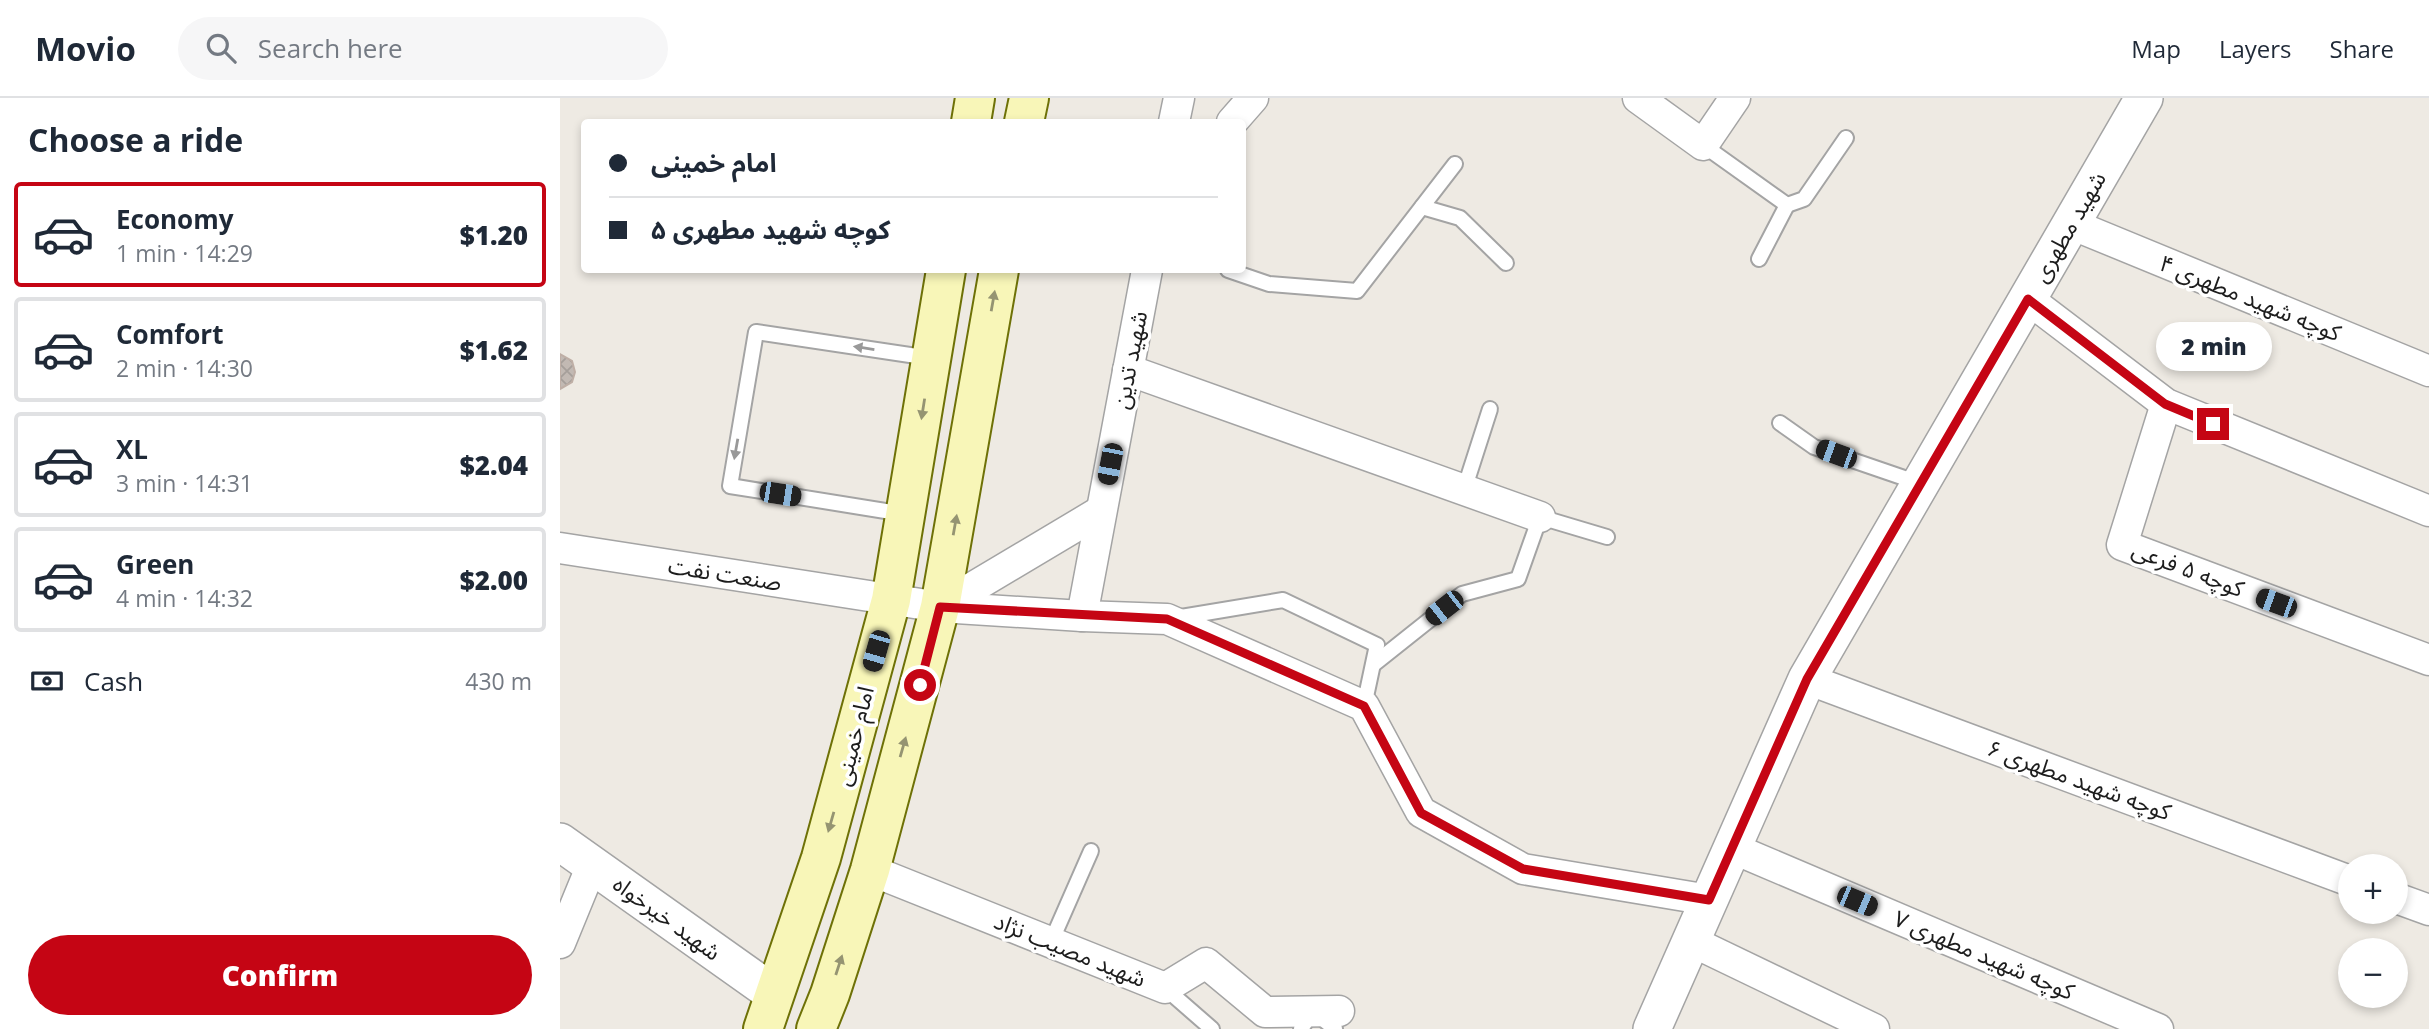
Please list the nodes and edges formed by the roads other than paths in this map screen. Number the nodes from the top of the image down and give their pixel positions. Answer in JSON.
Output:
{"nodes":[{"id":1,"x":975,"y":98,"type":"edge"},
{"id":2,"x":1028,"y":98,"type":"edge"},
{"id":3,"x":1179,"y":98,"type":"edge"},
{"id":4,"x":1253,"y":98,"type":"edge"},
{"id":5,"x":1637,"y":98,"type":"edge"},
{"id":6,"x":1735,"y":98,"type":"edge"},
{"id":7,"x":2144,"y":98,"type":"edge"},
{"id":8,"x":972,"y":119,"type":"edge"},
{"id":9,"x":1024,"y":119,"type":"edge"},
{"id":10,"x":1175,"y":119,"type":"edge"},
{"id":11,"x":1235,"y":119,"type":"edge"},
{"id":12,"x":1846,"y":138,"type":"dead end"},
{"id":13,"x":1703,"y":145,"type":"junction"},
{"id":14,"x":1455,"y":164,"type":"dead end"},
{"id":15,"x":1787,"y":205,"type":"junction"},
{"id":16,"x":1422,"y":207,"type":"junction"},
{"id":17,"x":2071,"y":225,"type":"junction"},
{"id":18,"x":1759,"y":259,"type":"dead end"},
{"id":19,"x":1506,"y":263,"type":"dead end"},
{"id":20,"x":945,"y":273,"type":"edge"},
{"id":21,"x":998,"y":273,"type":"edge"},
{"id":22,"x":1146,"y":273,"type":"edge"},
{"id":23,"x":1237,"y":273,"type":"edge"},
{"id":24,"x":2028,"y":299,"type":"junction"},
{"id":25,"x":931,"y":359,"type":"junction"},
{"id":26,"x":1128,"y":370,"type":"junction"},
{"id":27,"x":2429,"y":371,"type":"edge"},
{"id":28,"x":2165,"y":404,"type":"junction"},
{"id":29,"x":1490,"y":409,"type":"dead end"},
{"id":30,"x":1780,"y":423,"type":"dead end"},
{"id":31,"x":1920,"y":484,"type":"junction"},
{"id":32,"x":1464,"y":490,"type":"junction"},
{"id":33,"x":1101,"y":511,"type":"junction"},
{"id":34,"x":2429,"y":511,"type":"edge"},
{"id":35,"x":905,"y":514,"type":"junction"},
{"id":36,"x":1540,"y":517,"type":"junction"},
{"id":37,"x":1607,"y":537,"type":"dead end"},
{"id":38,"x":560,"y":548,"type":"edge"},
{"id":39,"x":891,"y":600,"type":"junction"},
{"id":40,"x":940,"y":607,"type":"junction"},
{"id":41,"x":1082,"y":616,"type":"junction"},
{"id":42,"x":1167,"y":619,"type":"junction"},
{"id":43,"x":2429,"y":660,"type":"edge"},
{"id":44,"x":1374,"y":664,"type":"junction"},
{"id":45,"x":1807,"y":679,"type":"junction"},
{"id":46,"x":1364,"y":706,"type":"junction"},
{"id":47,"x":560,"y":842,"type":"edge"},
{"id":48,"x":1732,"y":848,"type":"junction"},
{"id":49,"x":1091,"y":851,"type":"dead end"},
{"id":50,"x":592,"y":865,"type":"junction"},
{"id":51,"x":870,"y":870,"type":"junction"},
{"id":52,"x":2338,"y":877,"type":"edge"},
{"id":53,"x":1709,"y":900,"type":"junction"},
{"id":54,"x":2408,"y":902,"type":"edge"},
{"id":55,"x":2429,"y":910,"type":"edge"},
{"id":56,"x":1691,"y":941,"type":"junction"},
{"id":57,"x":1051,"y":942,"type":"junction"},
{"id":58,"x":560,"y":943,"type":"edge"},
{"id":59,"x":1165,"y":988,"type":"junction"},
{"id":60,"x":768,"y":1012,"type":"edge"},
{"id":61,"x":1322,"y":1020,"type":"edge"},
{"id":62,"x":816,"y":1029,"type":"edge"},
{"id":63,"x":1212,"y":1029,"type":"edge"},
{"id":64,"x":1652,"y":1029,"type":"edge"},
{"id":65,"x":1874,"y":1029,"type":"edge"},
{"id":66,"x":2158,"y":1029,"type":"edge"}],
"edges":[{"from":1,"to":8,"type":"main road"},
{"from":2,"to":9,"type":"main road"},
{"from":3,"to":10,"type":"street"},
{"from":4,"to":11,"type":"street"},
{"from":5,"to":13,"type":"street"},
{"from":6,"to":13,"type":"street"},
{"from":7,"to":17,"type":"street","name":"شهید مطهری"},
{"from":12,"to":15,"type":"lane"},
{"from":13,"to":15,"type":"lane"},
{"from":14,"to":16,"type":"lane"},
{"from":15,"to":18,"type":"lane"},
{"from":16,"to":19,"type":"lane"},
{"from":16,"to":23,"type":"lane"},
{"from":17,"to":24,"type":"street","name":"شهید مطهری"},
{"from":17,"to":27,"type":"street","name":"کوچه شهید مطهری ۴"},
{"from":20,"to":25,"type":"main road","name":"امام خمینی"},
{"from":40,"to":21,"type":"main road","one_way":true},
{"from":22,"to":26,"type":"street","name":"شهید تدین"},
{"from":24,"to":28,"type":"street"},
{"from":24,"to":31,"type":"street","name":"شهید مطهری"},
{"from":25,"to":35,"type":"main road","name":"امام خمینی","one_way":true},
{"from":25,"to":35,"type":"lane","one_way":true},
{"from":26,"to":32,"type":"street"},
{"from":26,"to":33,"type":"street","name":"شهید تدین"},
{"from":28,"to":34,"type":"street"},
{"from":28,"to":43,"type":"street","name":"کوچه ۵ فرعی"},
{"from":29,"to":32,"type":"lane"},
{"from":30,"to":31,"type":"lane"},
{"from":31,"to":45,"type":"street","name":"شهید مطهری"},
{"from":32,"to":36,"type":"street"},
{"from":33,"to":40,"type":"street"},
{"from":33,"to":41,"type":"street","name":"شهید تدین"},
{"from":35,"to":39,"type":"main road","name":"امام خمینی"},
{"from":36,"to":37,"type":"lane"},
{"from":36,"to":44,"type":"lane"},
{"from":38,"to":39,"type":"street","name":"صنعت نفت"},
{"from":39,"to":40,"type":"street","name":"صنعت نفت"},
{"from":39,"to":60,"type":"main road","name":"امام خمینی","one_way":true},
{"from":40,"to":41,"type":"street","name":"صنعت نفت"},
{"from":51,"to":40,"type":"main road","one_way":true},
{"from":41,"to":42,"type":"street","name":"صنعت نفت"},
{"from":42,"to":44,"type":"lane"},
{"from":42,"to":46,"type":"street"},
{"from":44,"to":46,"type":"lane"},
{"from":45,"to":48,"type":"street","name":"شهید مطهری"},
{"from":45,"to":52,"type":"street","name":"کوچه شهید مطهری ۶"},
{"from":46,"to":53,"type":"street"},
{"from":47,"to":50,"type":"street","name":"شهید خیرخواه"},
{"from":48,"to":53,"type":"street","name":"شهید مطهری"},
{"from":48,"to":66,"type":"street","name":"کوچه شهید مطهری ۷"},
{"from":49,"to":57,"type":"lane"},
{"from":50,"to":58,"type":"street"},
{"from":50,"to":60,"type":"street","name":"شهید خیرخواه"},
{"from":51,"to":57,"type":"street","name":"شهید مصیب نژاد"},
{"from":62,"to":51,"type":"main road","one_way":true},
{"from":53,"to":56,"type":"street","name":"شهید مطهری"},
{"from":54,"to":55,"type":"street"},
{"from":56,"to":64,"type":"street","name":"شهید مطهری"},
{"from":56,"to":65,"type":"street"},
{"from":57,"to":59,"type":"street","name":"شهید مصیب نژاد"},
{"from":59,"to":61,"type":"street","name":"شهید مصیب نژاد"},
{"from":59,"to":63,"type":"lane"}]}
